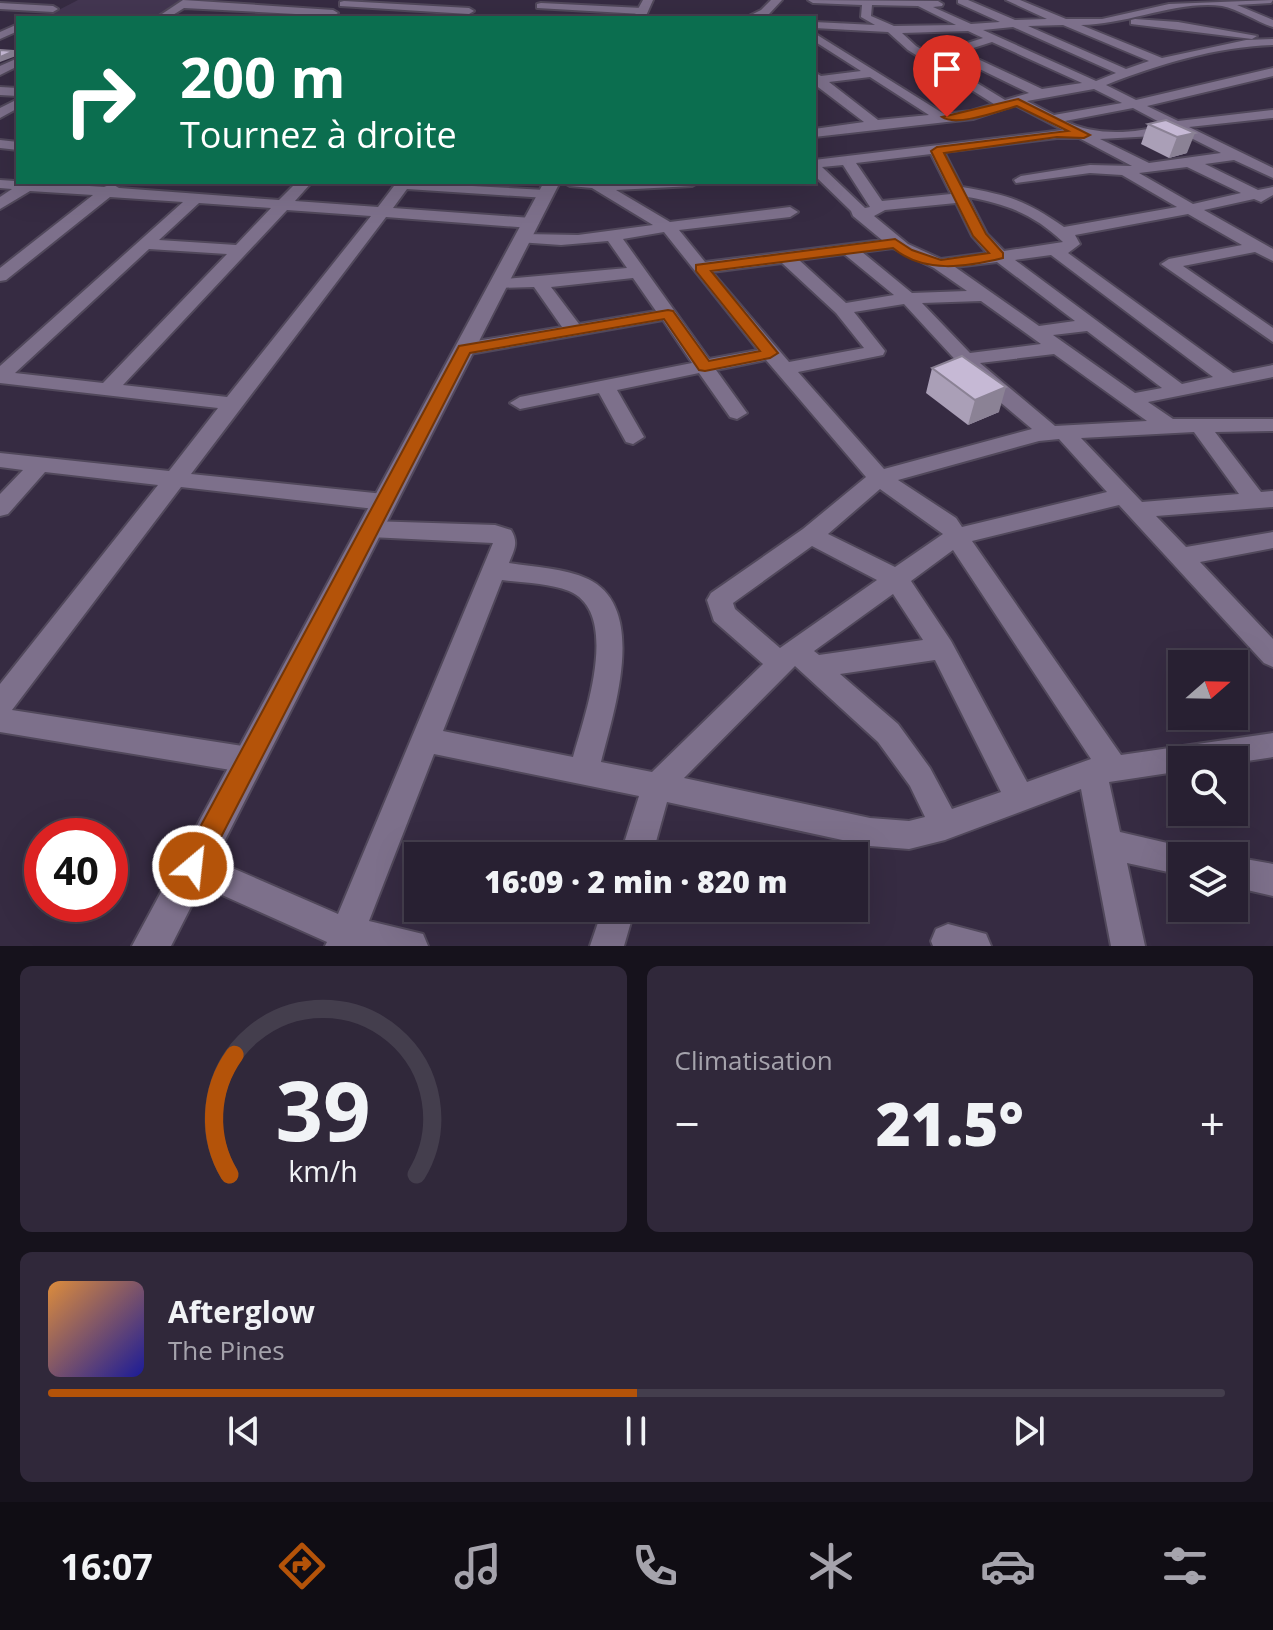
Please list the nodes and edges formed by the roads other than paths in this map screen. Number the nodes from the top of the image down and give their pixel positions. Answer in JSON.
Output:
{"nodes":[{"id":1,"x":479,"y":0,"type":"edge"},
{"id":2,"x":777,"y":0,"type":"edge"},
{"id":3,"x":804,"y":0,"type":"edge"},
{"id":4,"x":813,"y":0,"type":"edge"},
{"id":5,"x":1011,"y":0,"type":"edge"},
{"id":6,"x":1152,"y":0,"type":"edge"},
{"id":7,"x":1271,"y":0,"type":"edge"},
{"id":8,"x":966,"y":1,"type":"edge"},
{"id":9,"x":186,"y":2,"type":"edge"},
{"id":10,"x":347,"y":2,"type":"edge"},
{"id":11,"x":1219,"y":2,"type":"edge"},
{"id":12,"x":543,"y":3,"type":"edge"},
{"id":13,"x":924,"y":4,"type":"edge"},
{"id":14,"x":0,"y":6,"type":"edge"},
{"id":15,"x":1169,"y":7,"type":"junction"},
{"id":16,"x":408,"y":8,"type":"junction"},
{"id":17,"x":867,"y":8,"type":"edge"},
{"id":18,"x":644,"y":13,"type":"edge"},
{"id":19,"x":466,"y":14,"type":"edge"},
{"id":20,"x":39,"y":16,"type":"edge"},
{"id":21,"x":164,"y":16,"type":"edge"},
{"id":22,"x":330,"y":16,"type":"edge"},
{"id":23,"x":398,"y":16,"type":"edge"},
{"id":24,"x":757,"y":16,"type":"edge"},
{"id":25,"x":1064,"y":22,"type":"junction"},
{"id":26,"x":1102,"y":22,"type":"junction"},
{"id":27,"x":1015,"y":24,"type":"junction"},
{"id":28,"x":1273,"y":24,"type":"edge"},
{"id":29,"x":816,"y":25,"type":"edge"},
{"id":30,"x":853,"y":26,"type":"junction"},
{"id":31,"x":890,"y":28,"type":"junction"},
{"id":32,"x":972,"y":28,"type":"junction"},
{"id":33,"x":1229,"y":34,"type":"junction"},
{"id":34,"x":816,"y":37,"type":"edge"},
{"id":35,"x":993,"y":38,"type":"junction"},
{"id":36,"x":1273,"y":40,"type":"edge"},
{"id":37,"x":1246,"y":43,"type":"junction"},
{"id":38,"x":1196,"y":54,"type":"junction"},
{"id":39,"x":1273,"y":54,"type":"edge"},
{"id":40,"x":1161,"y":62,"type":"junction"},
{"id":41,"x":16,"y":63,"type":"edge"},
{"id":42,"x":0,"y":71,"type":"edge"},
{"id":43,"x":875,"y":73,"type":"junction"},
{"id":44,"x":1126,"y":73,"type":"junction"},
{"id":45,"x":1268,"y":74,"type":"edge"},
{"id":46,"x":816,"y":79,"type":"edge"},
{"id":47,"x":816,"y":80,"type":"edge"},
{"id":48,"x":1096,"y":85,"type":"junction"},
{"id":49,"x":834,"y":92,"type":"junction"},
{"id":50,"x":1040,"y":93,"type":"junction"},
{"id":51,"x":816,"y":94,"type":"edge"},
{"id":52,"x":1012,"y":104,"type":"junction"},
{"id":53,"x":1136,"y":104,"type":"junction"},
{"id":54,"x":1273,"y":114,"type":"edge"},
{"id":55,"x":1250,"y":116,"type":"junction"},
{"id":56,"x":942,"y":118,"type":"junction"},
{"id":57,"x":1056,"y":119,"type":"junction"},
{"id":58,"x":816,"y":120,"type":"edge"},
{"id":59,"x":875,"y":124,"type":"junction"},
{"id":60,"x":1178,"y":126,"type":"junction"},
{"id":61,"x":1273,"y":127,"type":"edge"},
{"id":62,"x":832,"y":130,"type":"junction"},
{"id":63,"x":816,"y":133,"type":"edge"},
{"id":64,"x":1084,"y":135,"type":"junction"},
{"id":65,"x":937,"y":151,"type":"junction"},
{"id":66,"x":1273,"y":154,"type":"edge"},
{"id":67,"x":1238,"y":158,"type":"junction"},
{"id":68,"x":848,"y":161,"type":"junction"},
{"id":69,"x":1189,"y":162,"type":"junction"},
{"id":70,"x":816,"y":166,"type":"edge"},
{"id":71,"x":816,"y":168,"type":"edge"},
{"id":72,"x":1147,"y":168,"type":"junction"},
{"id":73,"x":1125,"y":171,"type":"junction"},
{"id":74,"x":1273,"y":174,"type":"edge"},
{"id":75,"x":1021,"y":180,"type":"dead end"},
{"id":76,"x":0,"y":184,"type":"edge"},
{"id":77,"x":29,"y":184,"type":"edge"},
{"id":78,"x":303,"y":184,"type":"edge"},
{"id":79,"x":404,"y":184,"type":"edge"},
{"id":80,"x":455,"y":184,"type":"edge"},
{"id":81,"x":595,"y":184,"type":"junction"},
{"id":82,"x":643,"y":184,"type":"edge"},
{"id":83,"x":690,"y":184,"type":"edge"},
{"id":84,"x":556,"y":186,"type":"edge"},
{"id":85,"x":113,"y":187,"type":"edge"},
{"id":86,"x":1265,"y":192,"type":"edge"},
{"id":87,"x":958,"y":194,"type":"junction"},
{"id":88,"x":196,"y":198,"type":"junction"},
{"id":89,"x":1273,"y":203,"type":"edge"},
{"id":90,"x":0,"y":204,"type":"edge"},
{"id":91,"x":283,"y":205,"type":"junction"},
{"id":92,"x":666,"y":206,"type":"junction"},
{"id":93,"x":877,"y":206,"type":"junction"},
{"id":94,"x":1190,"y":208,"type":"junction"},
{"id":95,"x":382,"y":212,"type":"junction"},
{"id":96,"x":790,"y":212,"type":"dead end"},
{"id":97,"x":858,"y":213,"type":"junction"},
{"id":98,"x":528,"y":231,"type":"junction"},
{"id":99,"x":1061,"y":232,"type":"junction"},
{"id":100,"x":614,"y":238,"type":"junction"},
{"id":101,"x":895,"y":243,"type":"junction"},
{"id":102,"x":145,"y":244,"type":"junction"},
{"id":103,"x":1256,"y":247,"type":"junction"},
{"id":104,"x":240,"y":250,"type":"junction"},
{"id":105,"x":849,"y":250,"type":"junction"},
{"id":106,"x":1054,"y":250,"type":"junction"},
{"id":107,"x":999,"y":256,"type":"junction"},
{"id":108,"x":1273,"y":256,"type":"edge"},
{"id":109,"x":788,"y":259,"type":"junction"},
{"id":110,"x":940,"y":264,"type":"junction"},
{"id":111,"x":701,"y":268,"type":"junction"},
{"id":112,"x":638,"y":272,"type":"junction"},
{"id":113,"x":0,"y":276,"type":"edge"},
{"id":114,"x":539,"y":282,"type":"junction"},
{"id":115,"x":500,"y":284,"type":"junction"},
{"id":116,"x":985,"y":296,"type":"junction"},
{"id":117,"x":908,"y":298,"type":"junction"},
{"id":118,"x":842,"y":309,"type":"junction"},
{"id":119,"x":668,"y":314,"type":"junction"},
{"id":120,"x":1091,"y":325,"type":"junction"},
{"id":121,"x":574,"y":330,"type":"junction"},
{"id":122,"x":1034,"y":332,"type":"junction"},
{"id":123,"x":1273,"y":336,"type":"edge"},
{"id":124,"x":1056,"y":348,"type":"junction"},
{"id":125,"x":464,"y":349,"type":"junction"},
{"id":126,"x":770,"y":353,"type":"junction"},
{"id":127,"x":967,"y":359,"type":"junction"},
{"id":128,"x":705,"y":366,"type":"junction"},
{"id":129,"x":784,"y":369,"type":"junction"},
{"id":130,"x":1273,"y":371,"type":"edge"},
{"id":131,"x":0,"y":376,"type":"edge"},
{"id":132,"x":1229,"y":380,"type":"junction"},
{"id":133,"x":605,"y":386,"type":"junction"},
{"id":134,"x":108,"y":389,"type":"junction"},
{"id":135,"x":1178,"y":390,"type":"junction"},
{"id":136,"x":1131,"y":400,"type":"junction"},
{"id":137,"x":520,"y":403,"type":"dead end"},
{"id":138,"x":234,"y":404,"type":"junction"},
{"id":139,"x":737,"y":413,"type":"dead end"},
{"id":140,"x":1199,"y":425,"type":"junction"},
{"id":141,"x":1168,"y":426,"type":"junction"},
{"id":142,"x":1271,"y":428,"type":"edge"},
{"id":143,"x":1057,"y":432,"type":"junction"},
{"id":144,"x":633,"y":437,"type":"dead end"},
{"id":145,"x":0,"y":460,"type":"edge"},
{"id":146,"x":41,"y":463,"type":"junction"},
{"id":147,"x":879,"y":478,"type":"junction"},
{"id":148,"x":176,"y":479,"type":"junction"},
{"id":149,"x":1264,"y":500,"type":"edge"},
{"id":150,"x":384,"y":502,"type":"junction"},
{"id":151,"x":1131,"y":503,"type":"junction"},
{"id":152,"x":0,"y":508,"type":"edge"},
{"id":153,"x":370,"y":529,"type":"junction"},
{"id":154,"x":811,"y":535,"type":"junction"},
{"id":155,"x":957,"y":536,"type":"junction"},
{"id":156,"x":1273,"y":540,"type":"edge"},
{"id":157,"x":1181,"y":557,"type":"junction"},
{"id":158,"x":494,"y":570,"type":"junction"},
{"id":159,"x":896,"y":579,"type":"junction"},
{"id":160,"x":942,"y":648,"type":"junction"},
{"id":161,"x":1273,"y":656,"type":"edge"},
{"id":162,"x":797,"y":661,"type":"junction"},
{"id":163,"x":0,"y":705,"type":"edge"},
{"id":164,"x":0,"y":720,"type":"edge"},
{"id":165,"x":424,"y":740,"type":"junction"},
{"id":166,"x":1273,"y":745,"type":"edge"},
{"id":167,"x":249,"y":760,"type":"junction"},
{"id":168,"x":1103,"y":770,"type":"junction"},
{"id":169,"x":584,"y":772,"type":"junction"},
{"id":170,"x":657,"y":786,"type":"junction"},
{"id":171,"x":1020,"y":799,"type":"junction"},
{"id":172,"x":945,"y":826,"type":"junction"},
{"id":173,"x":640,"y":842,"type":"edge"},
{"id":174,"x":1107,"y":844,"type":"junction"},
{"id":175,"x":1168,"y":857,"type":"edge"},
{"id":176,"x":193,"y":866,"type":"junction"},
{"id":177,"x":1248,"y":875,"type":"edge"},
{"id":178,"x":1273,"y":880,"type":"edge"},
{"id":179,"x":615,"y":922,"type":"edge"},
{"id":180,"x":344,"y":940,"type":"edge"},
{"id":181,"x":151,"y":946,"type":"edge"},
{"id":182,"x":411,"y":946,"type":"edge"},
{"id":183,"x":607,"y":946,"type":"edge"},
{"id":184,"x":1128,"y":946,"type":"edge"}],
"edges":[{"from":1,"to":19,"type":"street"},
{"from":2,"to":24,"type":"street"},
{"from":3,"to":17,"type":"street"},
{"from":4,"to":17,"type":"street"},
{"from":5,"to":25,"type":"street"},
{"from":6,"to":15,"type":"street"},
{"from":7,"to":11,"type":"street"},
{"from":8,"to":13,"type":"street"},
{"from":8,"to":27,"type":"street"},
{"from":9,"to":21,"type":"street"},
{"from":9,"to":22,"type":"street"},
{"from":10,"to":16,"type":"street"},
{"from":10,"to":22,"type":"street"},
{"from":11,"to":15,"type":"street"},
{"from":11,"to":28,"type":"street"},
{"from":12,"to":18,"type":"street"},
{"from":13,"to":17,"type":"street"},
{"from":13,"to":32,"type":"street"},
{"from":14,"to":20,"type":"street"},
{"from":15,"to":26,"type":"street"},
{"from":15,"to":33,"type":"street"},
{"from":16,"to":19,"type":"street"},
{"from":16,"to":23,"type":"street"},
{"from":17,"to":30,"type":"street"},
{"from":17,"to":31,"type":"street"},
{"from":25,"to":26,"type":"street"},
{"from":25,"to":27,"type":"street"},
{"from":25,"to":40,"type":"street"},
{"from":26,"to":33,"type":"street"},
{"from":27,"to":32,"type":"street"},
{"from":27,"to":44,"type":"street"},
{"from":29,"to":30,"type":"street"},
{"from":30,"to":31,"type":"street"},
{"from":31,"to":32,"type":"street"},
{"from":31,"to":52,"type":"street"},
{"from":32,"to":35,"type":"street"},
{"from":33,"to":36,"type":"street"},
{"from":33,"to":37,"type":"street"},
{"from":34,"to":43,"type":"street"},
{"from":35,"to":48,"type":"street"},
{"from":35,"to":50,"type":"street"},
{"from":36,"to":37,"type":"street"},
{"from":37,"to":38,"type":"street"},
{"from":37,"to":39,"type":"street"},
{"from":38,"to":40,"type":"street"},
{"from":38,"to":45,"type":"street"},
{"from":40,"to":44,"type":"street"},
{"from":41,"to":42,"type":"street"},
{"from":43,"to":46,"type":"street"},
{"from":43,"to":56,"type":"street"},
{"from":44,"to":48,"type":"street"},
{"from":45,"to":53,"type":"street"},
{"from":47,"to":49,"type":"street"},
{"from":48,"to":50,"type":"street"},
{"from":48,"to":53,"type":"street"},
{"from":49,"to":51,"type":"street"},
{"from":49,"to":59,"type":"street"},
{"from":50,"to":52,"type":"street"},
{"from":52,"to":56,"type":"street"},
{"from":52,"to":57,"type":"street"},
{"from":53,"to":57,"type":"street"},
{"from":53,"to":60,"type":"street"},
{"from":54,"to":55,"type":"street"},
{"from":55,"to":60,"type":"street"},
{"from":55,"to":61,"type":"street"},
{"from":56,"to":59,"type":"street"},
{"from":57,"to":64,"type":"street"},
{"from":58,"to":62,"type":"street"},
{"from":59,"to":62,"type":"street"},
{"from":60,"to":64,"type":"street"},
{"from":60,"to":67,"type":"street"},
{"from":62,"to":63,"type":"street"},
{"from":64,"to":65,"type":"street"},
{"from":64,"to":72,"type":"street"},
{"from":65,"to":68,"type":"street"},
{"from":65,"to":87,"type":"street"},
{"from":66,"to":67,"type":"street"},
{"from":67,"to":69,"type":"street"},
{"from":67,"to":74,"type":"street"},
{"from":68,"to":70,"type":"street"},
{"from":68,"to":93,"type":"street"},
{"from":69,"to":72,"type":"street"},
{"from":69,"to":86,"type":"street"},
{"from":71,"to":97,"type":"street"},
{"from":72,"to":73,"type":"street"},
{"from":73,"to":75,"type":"street"},
{"from":73,"to":94,"type":"street"},
{"from":76,"to":77,"type":"street"},
{"from":77,"to":85,"type":"street"},
{"from":77,"to":90,"type":"street"},
{"from":78,"to":91,"type":"street"},
{"from":79,"to":95,"type":"street"},
{"from":80,"to":84,"type":"street"},
{"from":81,"to":82,"type":"street"},
{"from":81,"to":84,"type":"street"},
{"from":81,"to":92,"type":"street"},
{"from":82,"to":92,"type":"street"},
{"from":83,"to":92,"type":"street"},
{"from":84,"to":98,"type":"street"},
{"from":85,"to":88,"type":"street"},
{"from":85,"to":113,"type":"street"},
{"from":86,"to":89,"type":"street"},
{"from":86,"to":94,"type":"street"},
{"from":87,"to":93,"type":"street"},
{"from":87,"to":99,"type":"street"},
{"from":87,"to":107,"type":"street"},
{"from":88,"to":91,"type":"street"},
{"from":88,"to":102,"type":"street"},
{"from":91,"to":95,"type":"street"},
{"from":91,"to":104,"type":"street"},
{"from":92,"to":96,"type":"street"},
{"from":92,"to":100,"type":"street"},
{"from":92,"to":111,"type":"street"},
{"from":93,"to":97,"type":"street"},
{"from":94,"to":99,"type":"street"},
{"from":94,"to":103,"type":"street"},
{"from":95,"to":98,"type":"street"},
{"from":95,"to":138,"type":"street"},
{"from":97,"to":101,"type":"street"},
{"from":98,"to":100,"type":"street"},
{"from":98,"to":115,"type":"street"},
{"from":99,"to":106,"type":"street"},
{"from":100,"to":112,"type":"street"},
{"from":101,"to":105,"type":"street"},
{"from":101,"to":110,"type":"street"},
{"from":102,"to":104,"type":"street"},
{"from":102,"to":131,"type":"street"},
{"from":103,"to":108,"type":"street"},
{"from":103,"to":123,"type":"street"},
{"from":104,"to":134,"type":"street"},
{"from":105,"to":109,"type":"street"},
{"from":105,"to":117,"type":"street"},
{"from":106,"to":107,"type":"street"},
{"from":106,"to":132,"type":"street"},
{"from":107,"to":110,"type":"street"},
{"from":107,"to":120,"type":"street"},
{"from":109,"to":111,"type":"street"},
{"from":109,"to":118,"type":"street"},
{"from":110,"to":116,"type":"street"},
{"from":111,"to":126,"type":"street"},
{"from":112,"to":114,"type":"street"},
{"from":112,"to":119,"type":"street"},
{"from":114,"to":115,"type":"street"},
{"from":114,"to":121,"type":"street"},
{"from":115,"to":125,"type":"street"},
{"from":116,"to":117,"type":"street"},
{"from":116,"to":122,"type":"street"},
{"from":117,"to":118,"type":"street"},
{"from":117,"to":127,"type":"street"},
{"from":118,"to":129,"type":"street"},
{"from":119,"to":121,"type":"street"},
{"from":119,"to":128,"type":"street"},
{"from":120,"to":122,"type":"street"},
{"from":120,"to":135,"type":"street"},
{"from":121,"to":125,"type":"street"},
{"from":122,"to":124,"type":"street"},
{"from":124,"to":127,"type":"street"},
{"from":124,"to":136,"type":"street"},
{"from":125,"to":150,"type":"street"},
{"from":126,"to":128,"type":"street"},
{"from":126,"to":129,"type":"street"},
{"from":127,"to":143,"type":"street"},
{"from":128,"to":133,"type":"street"},
{"from":128,"to":139,"type":"street"},
{"from":129,"to":147,"type":"street"},
{"from":130,"to":132,"type":"street"},
{"from":131,"to":134,"type":"street"},
{"from":132,"to":135,"type":"street"},
{"from":133,"to":137,"type":"street"},
{"from":133,"to":144,"type":"street"},
{"from":134,"to":138,"type":"street"},
{"from":135,"to":136,"type":"street"},
{"from":136,"to":141,"type":"street"},
{"from":138,"to":148,"type":"street"},
{"from":140,"to":141,"type":"street"},
{"from":140,"to":142,"type":"street"},
{"from":140,"to":149,"type":"street"},
{"from":141,"to":143,"type":"street"},
{"from":143,"to":147,"type":"street"},
{"from":143,"to":151,"type":"street"},
{"from":145,"to":146,"type":"street"},
{"from":146,"to":148,"type":"street"},
{"from":146,"to":152,"type":"street"},
{"from":147,"to":154,"type":"street"},
{"from":147,"to":155,"type":"street"},
{"from":148,"to":150,"type":"street"},
{"from":148,"to":163,"type":"street"},
{"from":149,"to":151,"type":"street"},
{"from":150,"to":153,"type":"street"},
{"from":151,"to":155,"type":"street"},
{"from":151,"to":157,"type":"street"},
{"from":153,"to":158,"type":"street"},
{"from":153,"to":167,"type":"street"},
{"from":154,"to":159,"type":"street"},
{"from":154,"to":162,"type":"street"},
{"from":155,"to":159,"type":"street"},
{"from":155,"to":168,"type":"street"},
{"from":156,"to":157,"type":"street"},
{"from":157,"to":161,"type":"street"},
{"from":158,"to":165,"type":"street"},
{"from":158,"to":169,"type":"street"},
{"from":159,"to":160,"type":"street"},
{"from":159,"to":162,"type":"street"},
{"from":160,"to":162,"type":"street"},
{"from":160,"to":171,"type":"street"},
{"from":162,"to":170,"type":"street"},
{"from":162,"to":172,"type":"street"},
{"from":164,"to":167,"type":"street"},
{"from":165,"to":169,"type":"street"},
{"from":165,"to":180,"type":"street"},
{"from":166,"to":168,"type":"street"},
{"from":167,"to":176,"type":"street"},
{"from":168,"to":171,"type":"street"},
{"from":168,"to":174,"type":"street"},
{"from":169,"to":170,"type":"street"},
{"from":170,"to":172,"type":"street"},
{"from":170,"to":173,"type":"street"},
{"from":171,"to":172,"type":"street"},
{"from":174,"to":175,"type":"street"},
{"from":174,"to":184,"type":"street"},
{"from":176,"to":180,"type":"street"},
{"from":176,"to":181,"type":"street"},
{"from":177,"to":178,"type":"street"},
{"from":179,"to":183,"type":"street"},
{"from":180,"to":182,"type":"street"}]}
